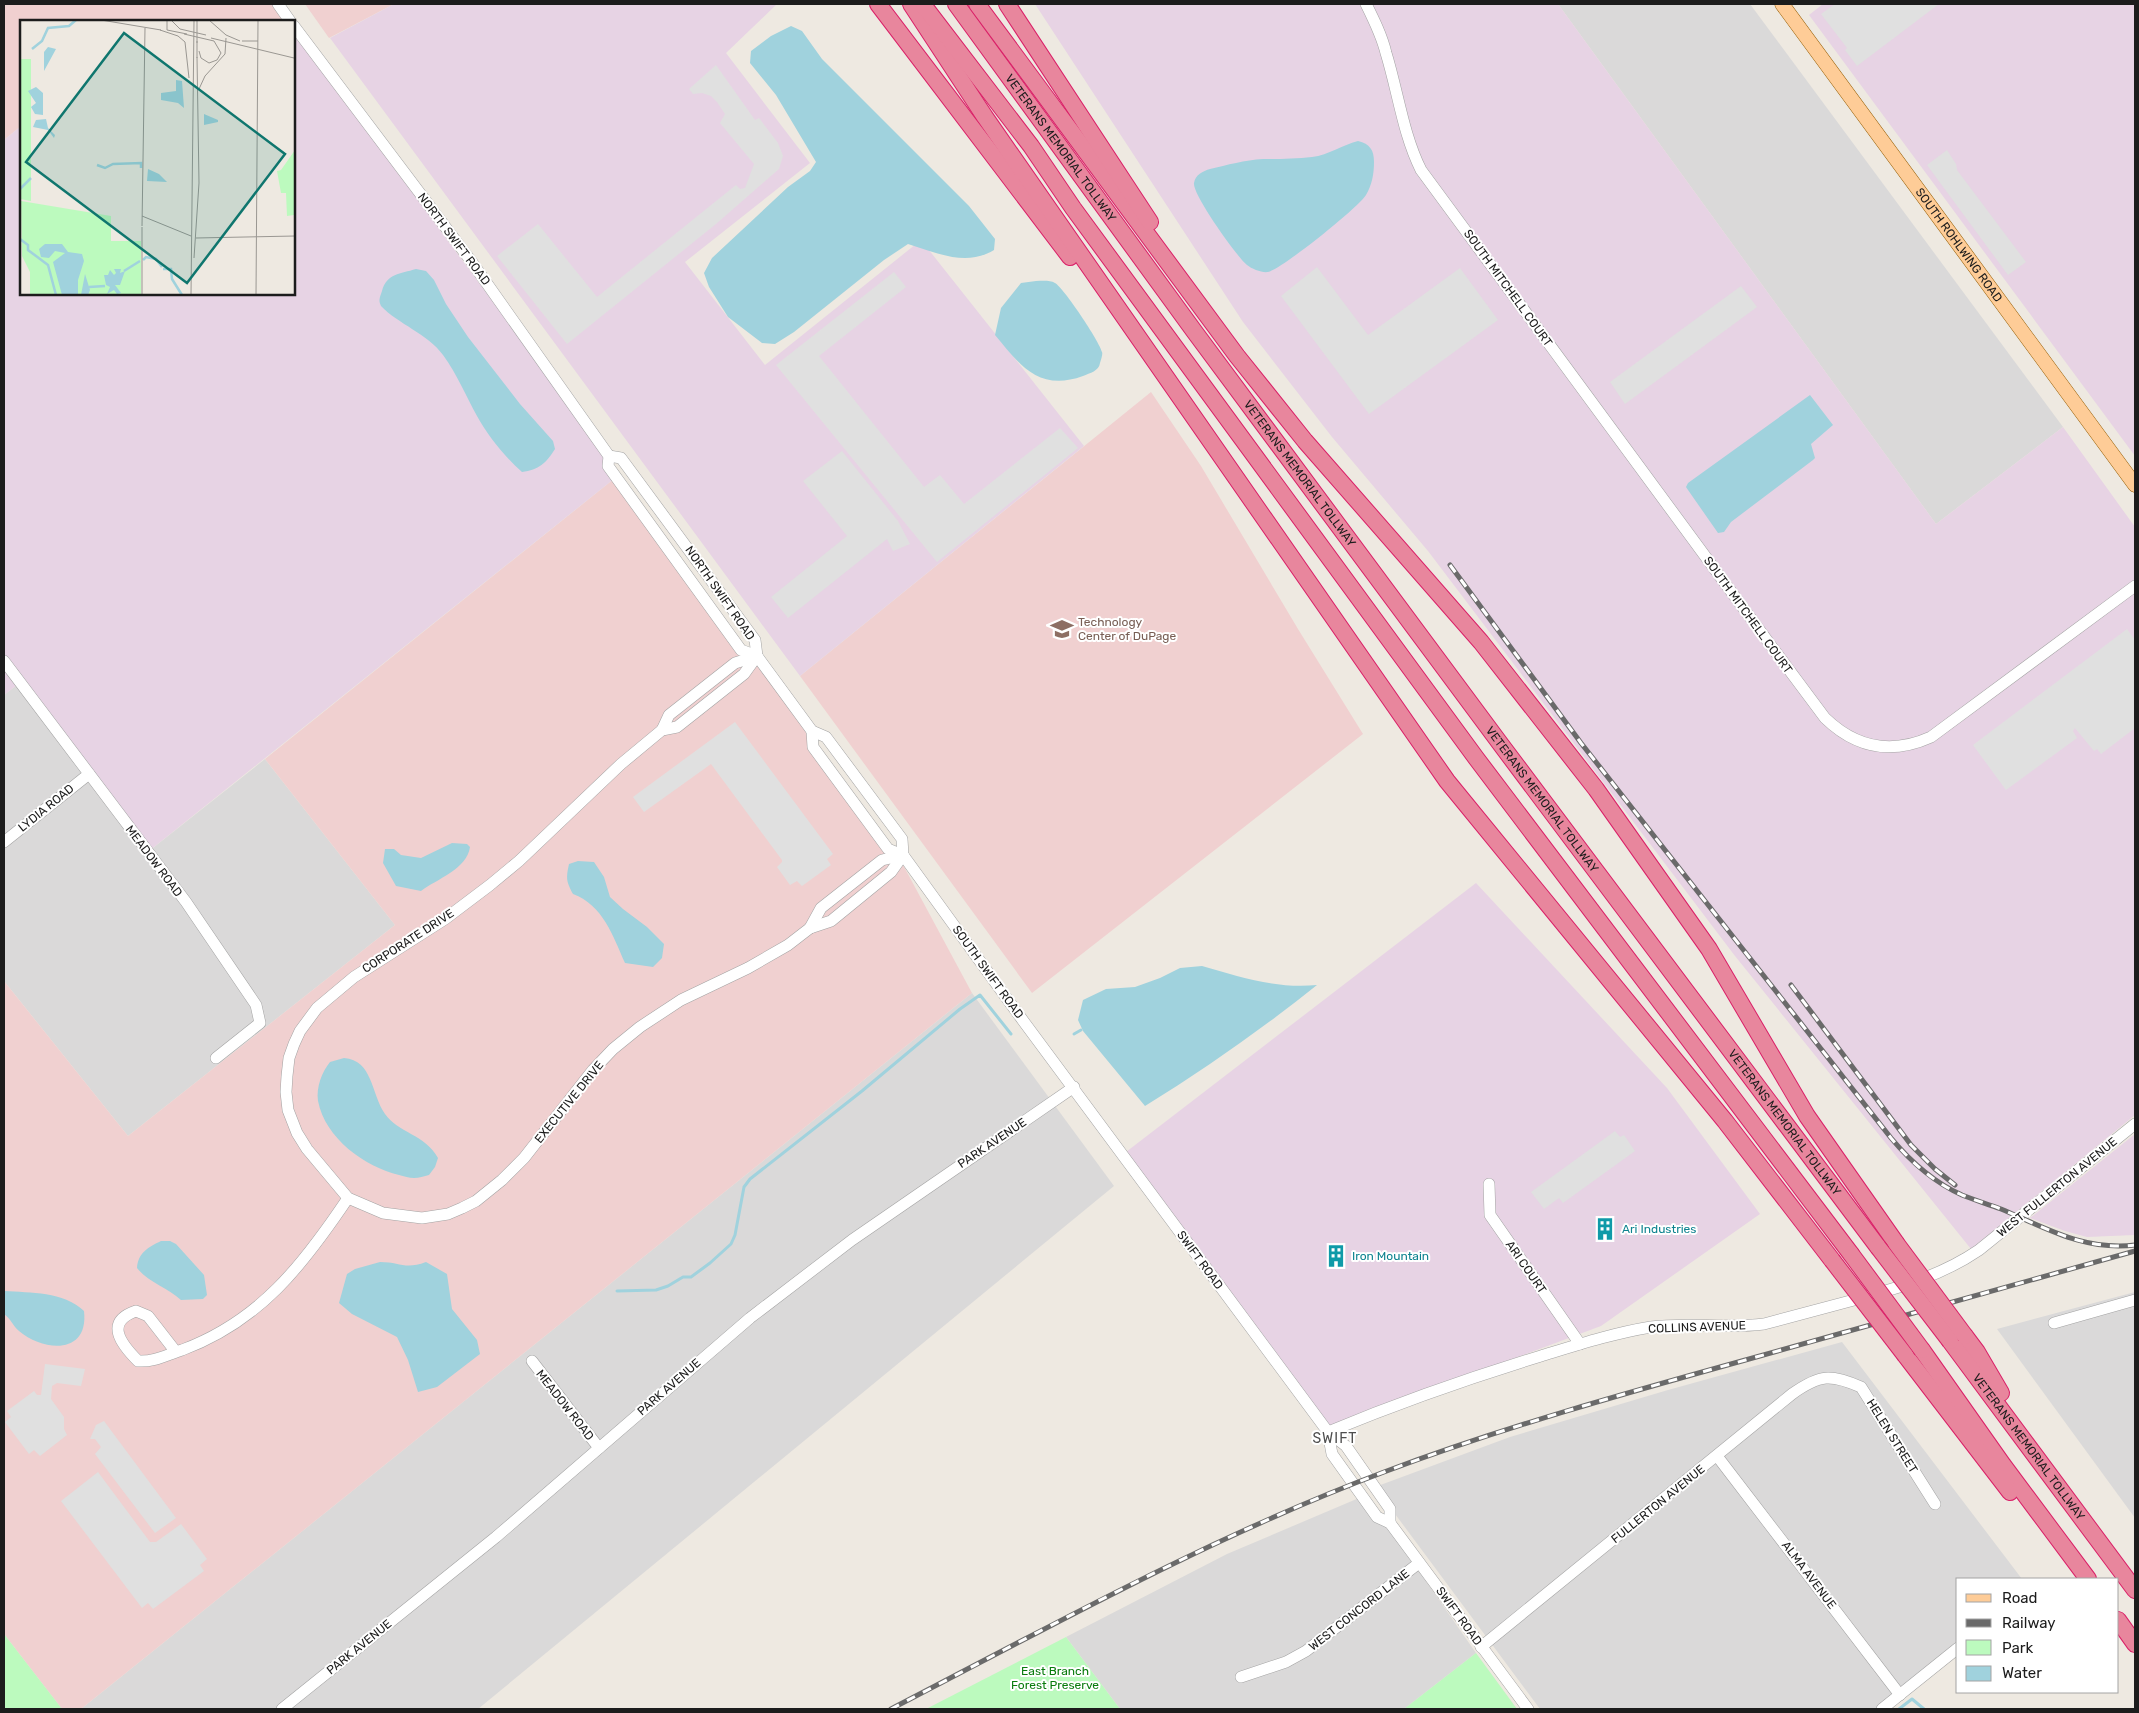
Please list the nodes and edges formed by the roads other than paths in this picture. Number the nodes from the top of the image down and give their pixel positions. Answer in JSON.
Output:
{"nodes":[{"id":1,"x":278,"y":4,"type":"edge"},
{"id":2,"x":878,"y":4,"type":"edge"},
{"id":3,"x":911,"y":4,"type":"edge"},
{"id":4,"x":923,"y":4,"type":"edge"},
{"id":5,"x":956,"y":4,"type":"edge"},
{"id":6,"x":977,"y":4,"type":"edge"},
{"id":7,"x":1007,"y":4,"type":"edge"},
{"id":8,"x":1366,"y":4,"type":"edge"},
{"id":9,"x":1782,"y":4,"type":"edge"},
{"id":10,"x":289,"y":20,"type":"edge"},
{"id":11,"x":295,"y":27,"type":"edge"},
{"id":12,"x":1237,"y":356,"type":"junction"},
{"id":13,"x":1156,"y":362,"type":"junction"},
{"id":14,"x":609,"y":456,"type":"junction"},
{"id":15,"x":2135,"y":485,"type":"edge"},
{"id":16,"x":2135,"y":586,"type":"edge"},
{"id":17,"x":757,"y":656,"type":"junction"},
{"id":18,"x":4,"y":661,"type":"edge"},
{"id":19,"x":812,"y":732,"type":"junction"},
{"id":20,"x":89,"y":774,"type":"junction"},
{"id":21,"x":4,"y":842,"type":"edge"},
{"id":22,"x":903,"y":855,"type":"junction"},
{"id":23,"x":810,"y":928,"type":"junction"},
{"id":24,"x":216,"y":1058,"type":"dead end"},
{"id":25,"x":1074,"y":1087,"type":"junction"},
{"id":26,"x":2135,"y":1124,"type":"edge"},
{"id":27,"x":1489,"y":1184,"type":"dead end"},
{"id":28,"x":348,"y":1198,"type":"junction"},
{"id":29,"x":1979,"y":1250,"type":"joint"},
{"id":30,"x":2135,"y":1300,"type":"edge"},
{"id":31,"x":2054,"y":1323,"type":"dead end"},
{"id":32,"x":1958,"y":1339,"type":"junction"},
{"id":33,"x":1580,"y":1344,"type":"junction"},
{"id":34,"x":176,"y":1352,"type":"junction"},
{"id":35,"x":532,"y":1361,"type":"dead end"},
{"id":36,"x":1841,"y":1378,"type":"joint"},
{"id":37,"x":1328,"y":1432,"type":"junction"},
{"id":38,"x":599,"y":1448,"type":"junction"},
{"id":39,"x":1717,"y":1456,"type":"junction"},
{"id":40,"x":1936,"y":1504,"type":"dead end"},
{"id":41,"x":1390,"y":1523,"type":"junction"},
{"id":42,"x":1419,"y":1563,"type":"junction"},
{"id":43,"x":2086,"y":1577,"type":"edge"},
{"id":44,"x":2135,"y":1590,"type":"edge"},
{"id":45,"x":2119,"y":1621,"type":"edge"},
{"id":46,"x":2135,"y":1644,"type":"edge"},
{"id":47,"x":1481,"y":1647,"type":"junction"},
{"id":48,"x":1956,"y":1650,"type":"edge"},
{"id":49,"x":1241,"y":1677,"type":"dead end"},
{"id":50,"x":1900,"y":1695,"type":"junction"},
{"id":51,"x":282,"y":1709,"type":"edge"},
{"id":52,"x":1528,"y":1709,"type":"edge"},
{"id":53,"x":1882,"y":1709,"type":"edge"}],
"edges":[{"from":1,"to":10,"type":"street"},
{"from":2,"to":13,"type":"highway"},
{"from":3,"to":13,"type":"highway"},
{"from":4,"to":43,"type":"highway","name":"VETERANS MEMORIAL TOLLWAY","bridge":true},
{"from":5,"to":32,"type":"highway","name":"VETERANS MEMORIAL TOLLWAY","bridge":true},
{"from":6,"to":12,"type":"highway"},
{"from":7,"to":12,"type":"highway"},
{"from":8,"to":16,"type":"street","name":"SOUTH MITCHELL COURT"},
{"from":9,"to":15,"type":"main road","name":"SOUTH ROHLWING ROAD"},
{"from":11,"to":14,"type":"street","name":"NORTH SWIFT ROAD"},
{"from":12,"to":32,"type":"highway","bridge":true},
{"from":13,"to":43,"type":"highway","bridge":true},
{"from":14,"to":17,"type":"street","name":"NORTH SWIFT ROAD"},
{"from":14,"to":17,"type":"street","name":"NORTH SWIFT ROAD"},
{"from":17,"to":19,"type":"street","name":"SOUTH SWIFT ROAD"},
{"from":17,"to":28,"type":"street","name":"CORPORATE DRIVE"},
{"from":18,"to":20,"type":"street","name":"MEADOW ROAD"},
{"from":19,"to":22,"type":"street","name":"SOUTH SWIFT ROAD"},
{"from":19,"to":22,"type":"street","name":"SOUTH SWIFT ROAD"},
{"from":20,"to":21,"type":"street","name":"LYDIA ROAD"},
{"from":20,"to":24,"type":"street","name":"MEADOW ROAD"},
{"from":22,"to":23,"type":"street","name":"EXECUTIVE DRIVE"},
{"from":22,"to":23,"type":"street","name":"EXECUTIVE DRIVE"},
{"from":22,"to":25,"type":"street","name":"SOUTH SWIFT ROAD"},
{"from":23,"to":28,"type":"street","name":"EXECUTIVE DRIVE"},
{"from":25,"to":37,"type":"street","name":"SWIFT ROAD"},
{"from":25,"to":38,"type":"street","name":"PARK AVENUE"},
{"from":26,"to":29,"type":"street","name":"WEST FULLERTON AVENUE"},
{"from":27,"to":33,"type":"street","name":"ARI COURT"},
{"from":28,"to":34,"type":"street"},
{"from":29,"to":33,"type":"street","name":"COLLINS AVENUE"},
{"from":30,"to":31,"type":"street"},
{"from":32,"to":44,"type":"highway","name":"VETERANS MEMORIAL TOLLWAY"},
{"from":33,"to":37,"type":"street","name":"COLLINS AVENUE"},
{"from":34,"to":34,"type":"street"},
{"from":35,"to":38,"type":"street","name":"MEADOW ROAD"},
{"from":36,"to":39,"type":"street","name":"FULLERTON AVENUE"},
{"from":36,"to":40,"type":"street","name":"HELEN STREET"},
{"from":37,"to":41,"type":"street","name":"SWIFT ROAD"},
{"from":37,"to":41,"type":"street","name":"SWIFT ROAD"},
{"from":38,"to":51,"type":"street","name":"PARK AVENUE"},
{"from":39,"to":47,"type":"street","name":"FULLERTON AVENUE"},
{"from":39,"to":50,"type":"street","name":"ALMA AVENUE"},
{"from":41,"to":42,"type":"street","name":"SWIFT ROAD"},
{"from":42,"to":47,"type":"street","name":"SWIFT ROAD"},
{"from":42,"to":49,"type":"street","name":"WEST CONCORD LANE"},
{"from":45,"to":46,"type":"highway"},
{"from":47,"to":52,"type":"street","name":"SWIFT ROAD"},
{"from":48,"to":50,"type":"street"},
{"from":50,"to":53,"type":"street"}]}
